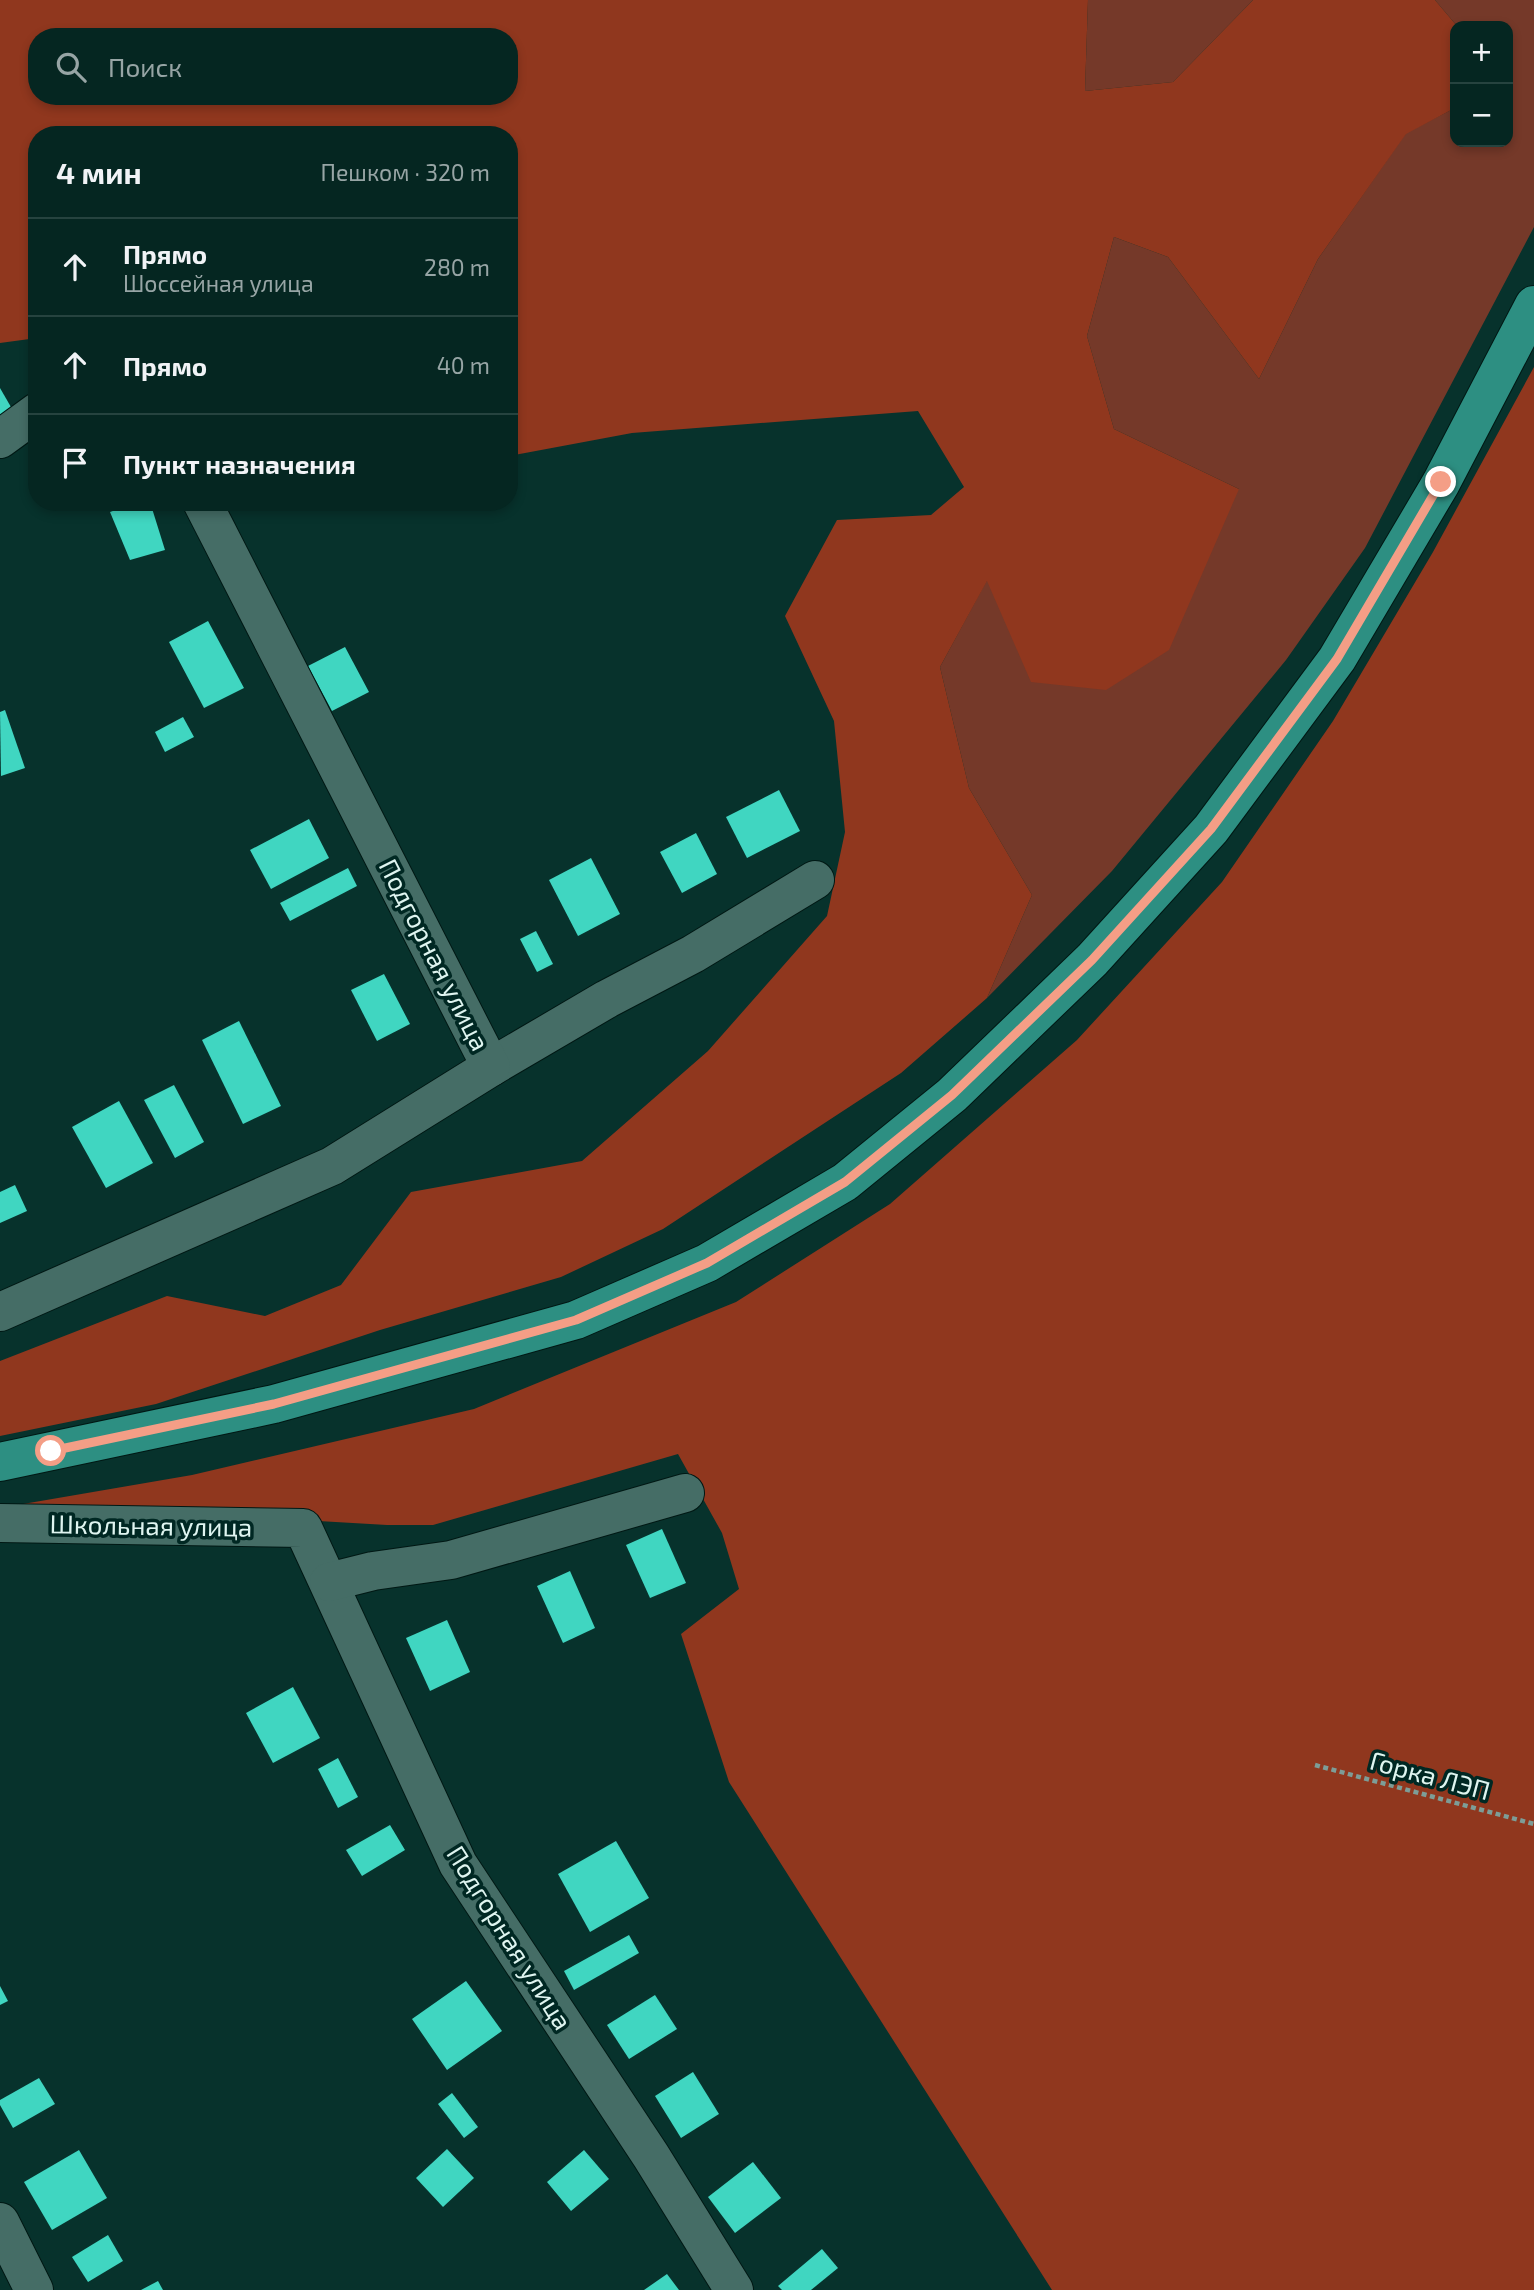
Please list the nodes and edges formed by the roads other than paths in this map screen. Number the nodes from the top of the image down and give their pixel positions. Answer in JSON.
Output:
{"nodes":[{"id":1,"x":1534,"y":305,"type":"edge"},
{"id":2,"x":28,"y":419,"type":"edge"},
{"id":3,"x":0,"y":439,"type":"edge"},
{"id":4,"x":207,"y":511,"type":"edge"},
{"id":5,"x":815,"y":880,"type":"dead end"},
{"id":6,"x":491,"y":1067,"type":"junction"},
{"id":7,"x":0,"y":1312,"type":"edge"},
{"id":8,"x":0,"y":1462,"type":"edge"},
{"id":9,"x":685,"y":1493,"type":"dead end"},
{"id":10,"x":0,"y":1524,"type":"edge"},
{"id":11,"x":303,"y":1528,"type":"joint"},
{"id":12,"x":329,"y":1582,"type":"junction"},
{"id":13,"x":0,"y":2222,"type":"edge"},
{"id":14,"x":34,"y":2290,"type":"edge"},
{"id":15,"x":734,"y":2290,"type":"edge"}],
"edges":[{"from":1,"to":8,"type":"main road"},
{"from":2,"to":3,"type":"street"},
{"from":4,"to":6,"type":"street","name":"Подгорная улица"},
{"from":5,"to":6,"type":"street"},
{"from":6,"to":7,"type":"street","name":"Подгорная улица"},
{"from":9,"to":12,"type":"street"},
{"from":10,"to":11,"type":"street","name":"Школьная улица"},
{"from":11,"to":12,"type":"street","name":"Подгорная улица"},
{"from":12,"to":15,"type":"street","name":"Подгорная улица"},
{"from":13,"to":14,"type":"street"}]}
